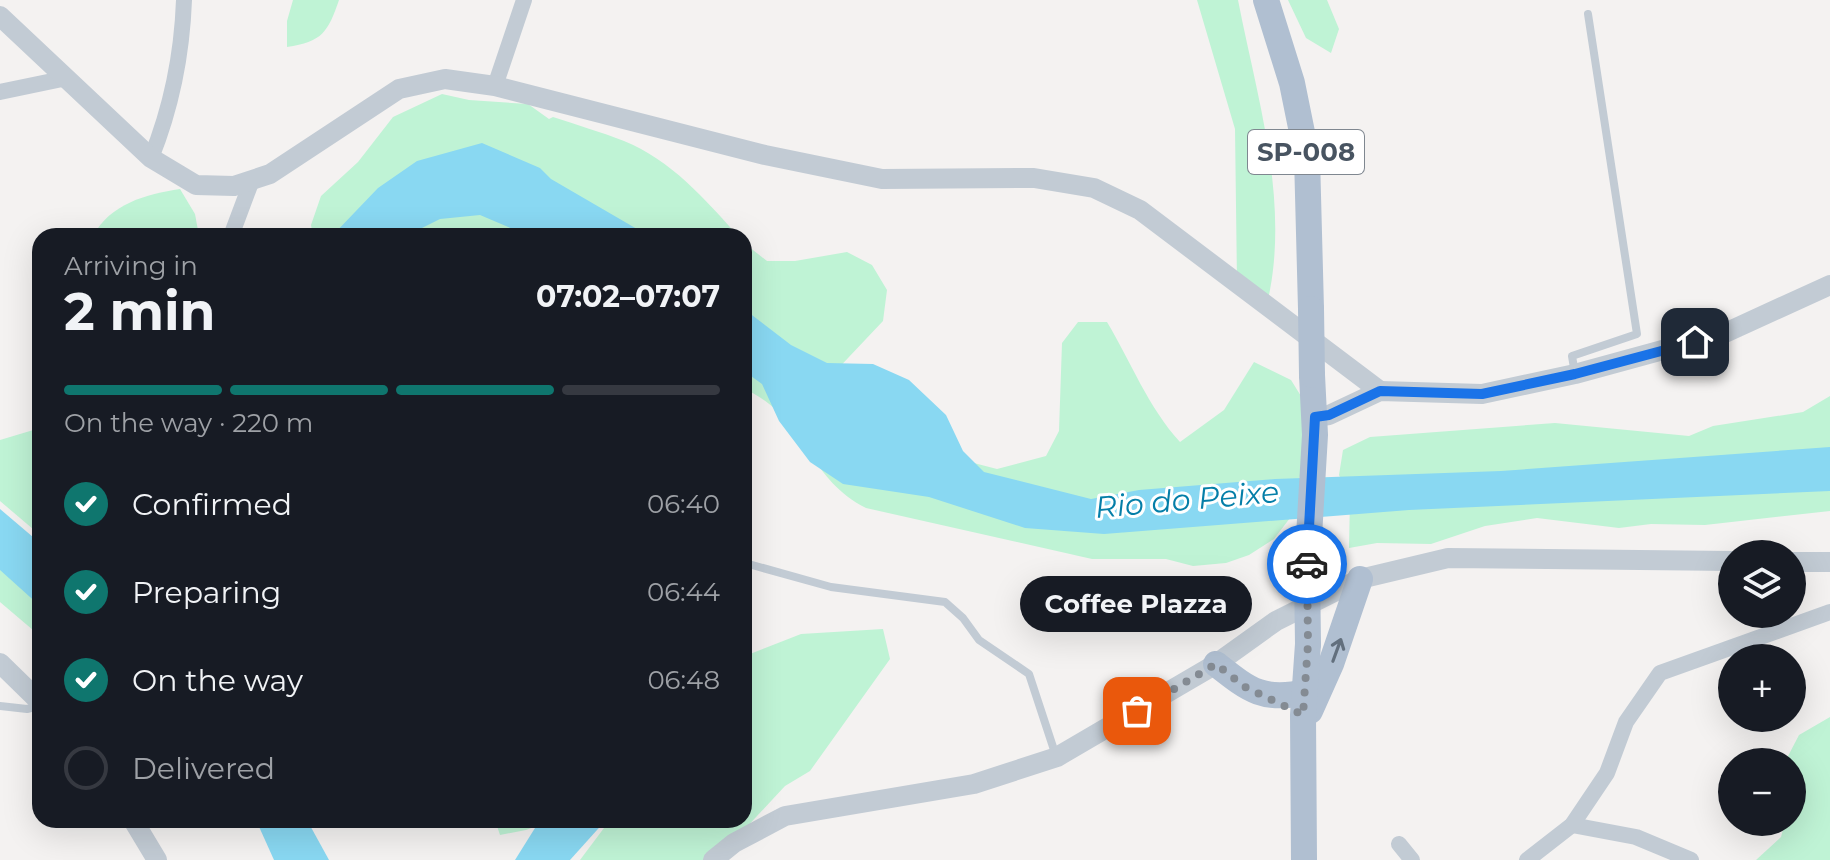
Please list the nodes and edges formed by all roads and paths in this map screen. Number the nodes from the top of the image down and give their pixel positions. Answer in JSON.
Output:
{"nodes":[{"id":1,"x":184,"y":0,"type":"edge"},
{"id":2,"x":524,"y":0,"type":"edge"},
{"id":3,"x":1266,"y":0,"type":"edge"},
{"id":4,"x":1588,"y":14,"type":"dead end"},
{"id":5,"x":0,"y":16,"type":"edge"},
{"id":6,"x":67,"y":78,"type":"junction"},
{"id":7,"x":495,"y":86,"type":"junction"},
{"id":8,"x":0,"y":92,"type":"edge"},
{"id":9,"x":151,"y":158,"type":"junction"},
{"id":10,"x":252,"y":180,"type":"junction"},
{"id":11,"x":234,"y":228,"type":"edge"},
{"id":12,"x":1830,"y":285,"type":"edge"},
{"id":13,"x":1575,"y":374,"type":"junction"},
{"id":14,"x":1380,"y":391,"type":"junction"},
{"id":15,"x":1315,"y":426,"type":"junction"},
{"id":16,"x":1718,"y":561,"type":"edge"},
{"id":17,"x":1806,"y":562,"type":"edge"},
{"id":18,"x":1830,"y":562,"type":"edge"},
{"id":19,"x":752,"y":565,"type":"edge"},
{"id":20,"x":1360,"y":579,"type":"junction"},
{"id":21,"x":1830,"y":612,"type":"edge"},
{"id":22,"x":0,"y":663,"type":"edge"},
{"id":23,"x":1216,"y":664,"type":"junction"},
{"id":24,"x":32,"y":696,"type":"edge"},
{"id":25,"x":1305,"y":703,"type":"junction"},
{"id":26,"x":0,"y":706,"type":"edge"},
{"id":27,"x":32,"y":707,"type":"edge"},
{"id":28,"x":1057,"y":757,"type":"junction"},
{"id":29,"x":1572,"y":825,"type":"junction"},
{"id":30,"x":138,"y":828,"type":"edge"},
{"id":31,"x":1399,"y":844,"type":"dead end"},
{"id":32,"x":157,"y":860,"type":"edge"},
{"id":33,"x":713,"y":860,"type":"edge"},
{"id":34,"x":1304,"y":860,"type":"edge"},
{"id":35,"x":1412,"y":860,"type":"edge"},
{"id":36,"x":1527,"y":860,"type":"edge"},
{"id":37,"x":1691,"y":860,"type":"edge"}],
"edges":[{"from":1,"to":9,"type":"street"},
{"from":2,"to":7,"type":"street"},
{"from":3,"to":15,"type":"main road","number":"SP-008","bridge":true},
{"from":4,"to":13,"type":"lane"},
{"from":5,"to":6,"type":"street"},
{"from":6,"to":8,"type":"street"},
{"from":6,"to":9,"type":"street"},
{"from":7,"to":10,"type":"street"},
{"from":7,"to":14,"type":"street"},
{"from":9,"to":10,"type":"street"},
{"from":10,"to":11,"type":"street"},
{"from":12,"to":13,"type":"street"},
{"from":13,"to":14,"type":"street"},
{"from":14,"to":15,"type":"street"},
{"from":15,"to":25,"type":"main road","number":"SP-008","bridge":true},
{"from":16,"to":20,"type":"street"},
{"from":17,"to":18,"type":"street"},
{"from":19,"to":28,"type":"lane"},
{"from":20,"to":23,"type":"street"},
{"from":25,"to":20,"type":"main road","one_way":true},
{"from":21,"to":29,"type":"street"},
{"from":22,"to":24,"type":"street"},
{"from":23,"to":25,"type":"main road"},
{"from":23,"to":28,"type":"street"},
{"from":25,"to":34,"type":"main road","number":"SP-008"},
{"from":26,"to":27,"type":"lane"},
{"from":28,"to":33,"type":"street"},
{"from":29,"to":36,"type":"street"},
{"from":29,"to":37,"type":"street"},
{"from":30,"to":32,"type":"street"},
{"from":31,"to":35,"type":"street"}]}
